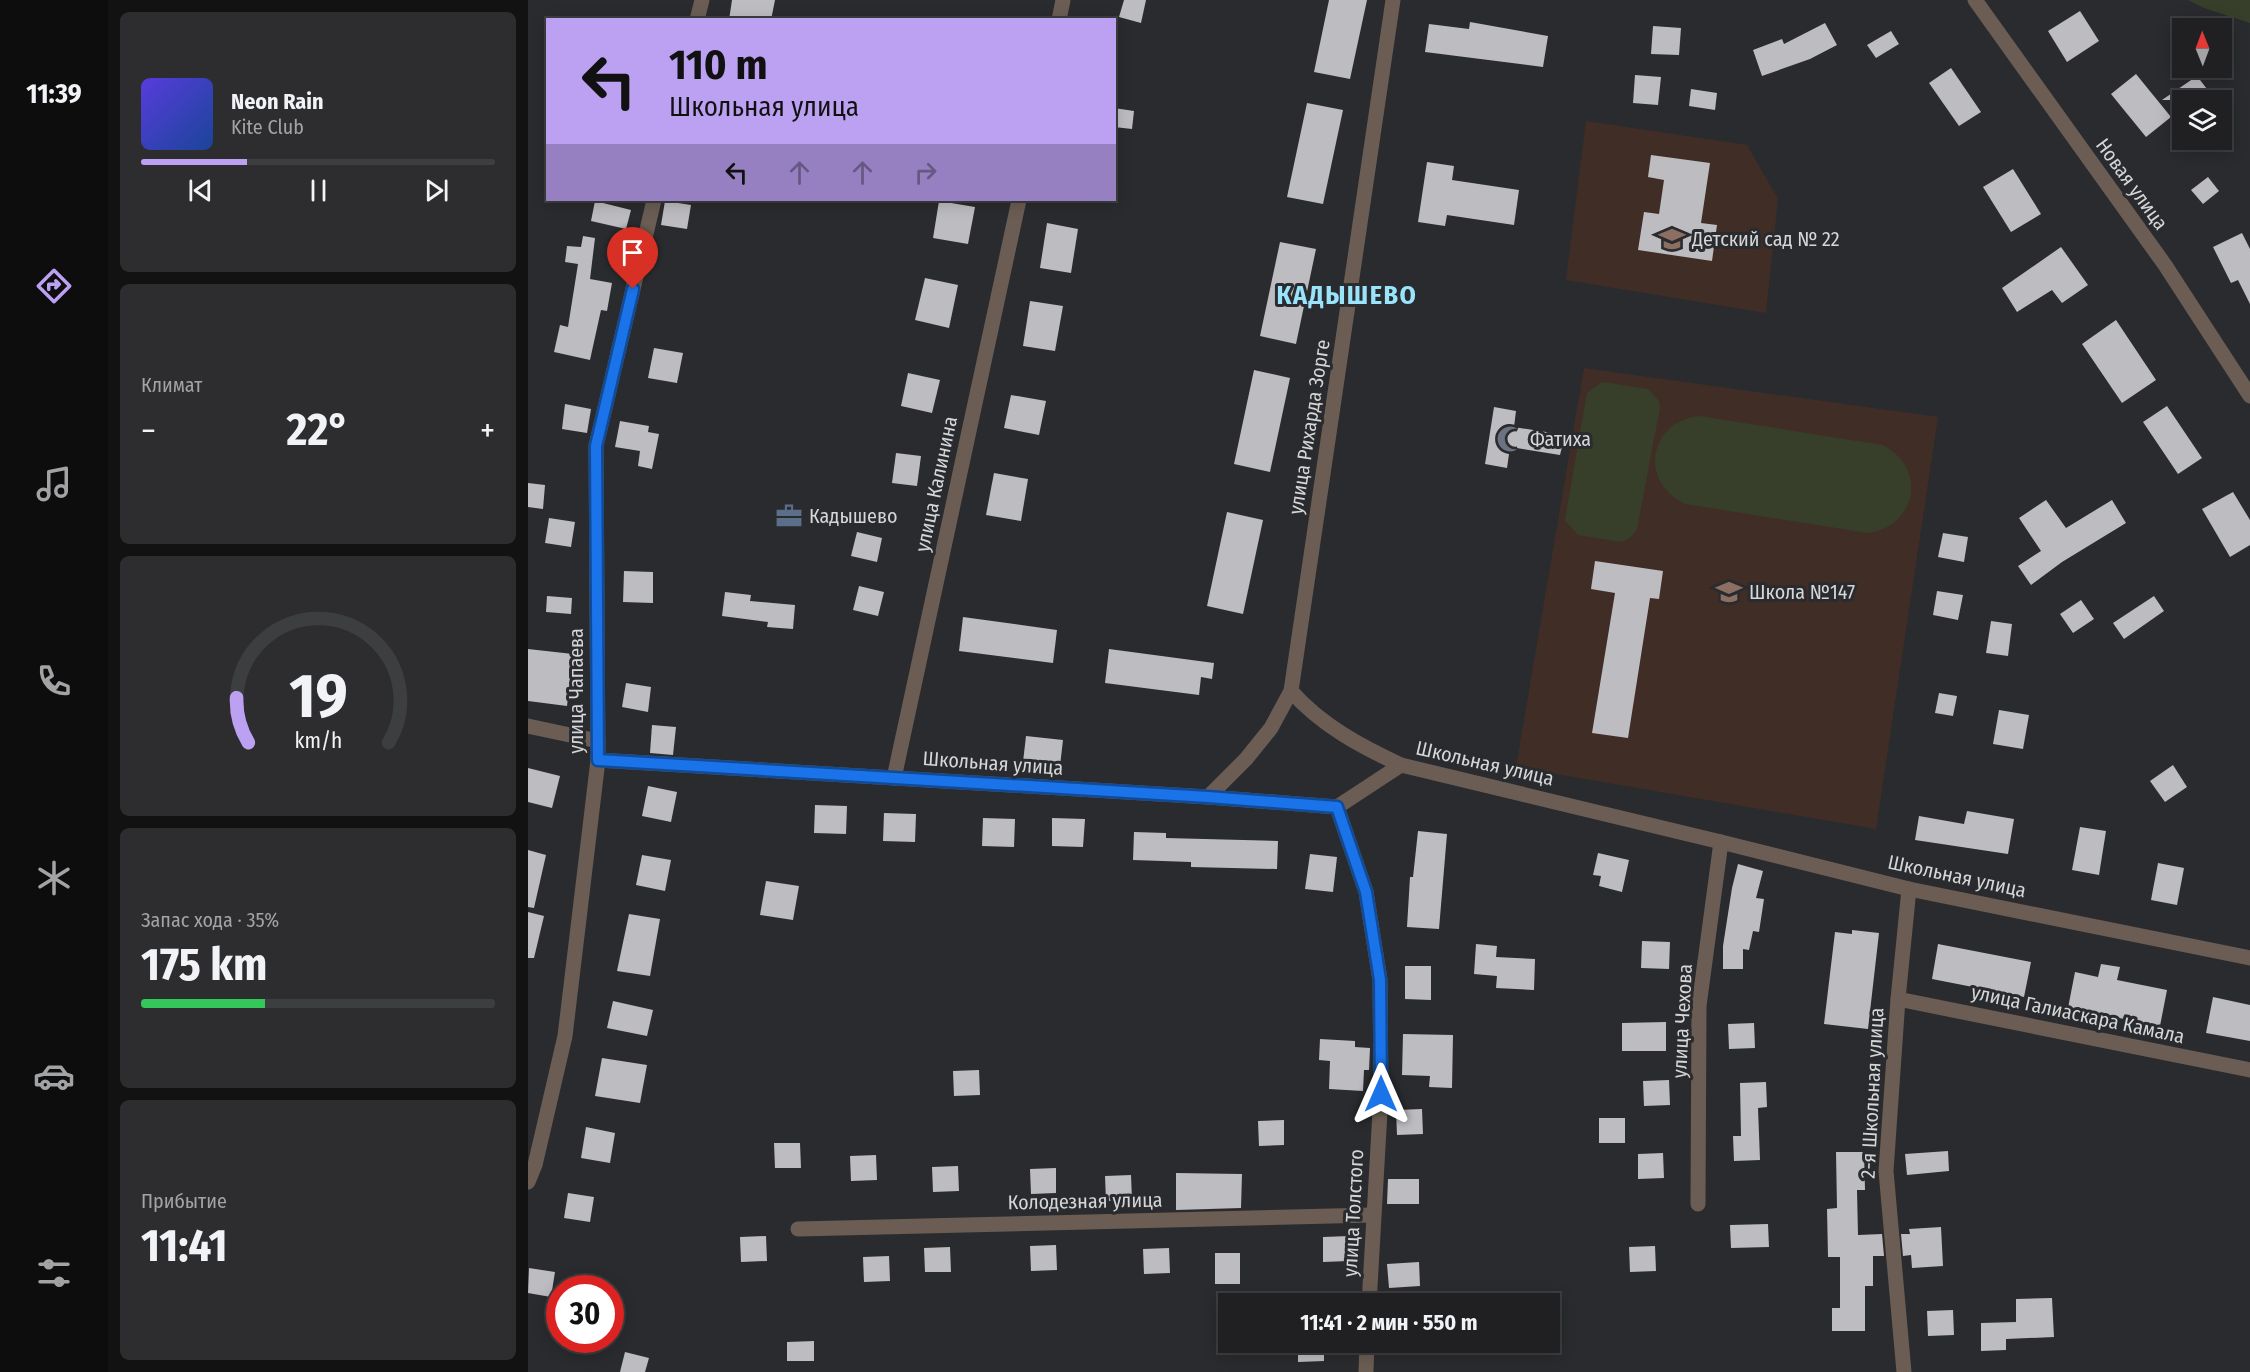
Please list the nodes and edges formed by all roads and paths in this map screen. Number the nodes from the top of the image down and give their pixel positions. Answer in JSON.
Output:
{"nodes":[{"id":1,"x":702,"y":0,"type":"edge"},
{"id":2,"x":1063,"y":0,"type":"edge"},
{"id":3,"x":1393,"y":0,"type":"edge"},
{"id":4,"x":1975,"y":0,"type":"edge"},
{"id":5,"x":698,"y":18,"type":"edge"},
{"id":6,"x":1059,"y":18,"type":"edge"},
{"id":7,"x":654,"y":201,"type":"edge"},
{"id":8,"x":1019,"y":201,"type":"edge"},
{"id":9,"x":2250,"y":396,"type":"edge"},
{"id":10,"x":1291,"y":691,"type":"junction"},
{"id":11,"x":528,"y":726,"type":"edge"},
{"id":12,"x":598,"y":741,"type":"junction"},
{"id":13,"x":598,"y":760,"type":"junction"},
{"id":14,"x":1401,"y":765,"type":"junction"},
{"id":15,"x":894,"y":778,"type":"junction"},
{"id":16,"x":1208,"y":797,"type":"junction"},
{"id":17,"x":1337,"y":807,"type":"junction"},
{"id":18,"x":1721,"y":842,"type":"junction"},
{"id":19,"x":1909,"y":889,"type":"junction"},
{"id":20,"x":2250,"y":958,"type":"edge"},
{"id":21,"x":1898,"y":999,"type":"junction"},
{"id":22,"x":2250,"y":1070,"type":"edge"},
{"id":23,"x":528,"y":1182,"type":"edge"},
{"id":24,"x":1698,"y":1204,"type":"dead end"},
{"id":25,"x":1373,"y":1215,"type":"junction"},
{"id":26,"x":798,"y":1229,"type":"dead end"},
{"id":27,"x":1369,"y":1293,"type":"edge"},
{"id":28,"x":1367,"y":1353,"type":"edge"},
{"id":29,"x":1366,"y":1372,"type":"edge"},
{"id":30,"x":1904,"y":1372,"type":"edge"}],
"edges":[{"from":1,"to":5,"type":"street"},
{"from":2,"to":6,"type":"street"},
{"from":3,"to":10,"type":"street","name":"улица Рихарда Зорге"},
{"from":4,"to":9,"type":"street","name":"Новая улица"},
{"from":7,"to":12,"type":"street","name":"улица Чапаева"},
{"from":8,"to":15,"type":"street","name":"улица Калинина"},
{"from":10,"to":14,"type":"street"},
{"from":10,"to":16,"type":"street","name":"улица Рихарда Зорге"},
{"from":11,"to":12,"type":"street"},
{"from":12,"to":13,"type":"street","name":"улица Чапаева"},
{"from":13,"to":15,"type":"street","name":"Школьная улица"},
{"from":13,"to":23,"type":"street","name":"улица Чапаева"},
{"from":14,"to":17,"type":"street","name":"Школьная улица"},
{"from":14,"to":18,"type":"street","name":"Школьная улица"},
{"from":15,"to":16,"type":"street","name":"Школьная улица"},
{"from":16,"to":17,"type":"street","name":"Школьная улица"},
{"from":17,"to":25,"type":"street","name":"улица Толстого"},
{"from":18,"to":19,"type":"street","name":"Школьная улица"},
{"from":18,"to":24,"type":"street","name":"улица Чехова"},
{"from":19,"to":20,"type":"street","name":"Школьная улица"},
{"from":19,"to":21,"type":"street","name":"2-я Школьная улица"},
{"from":21,"to":22,"type":"street","name":"улица Галиаскара Камала"},
{"from":21,"to":30,"type":"street","name":"2-я Школьная улица"},
{"from":25,"to":26,"type":"street","name":"Колодезная улица"},
{"from":25,"to":27,"type":"street","name":"улица Толстого"},
{"from":28,"to":29,"type":"street"}]}
